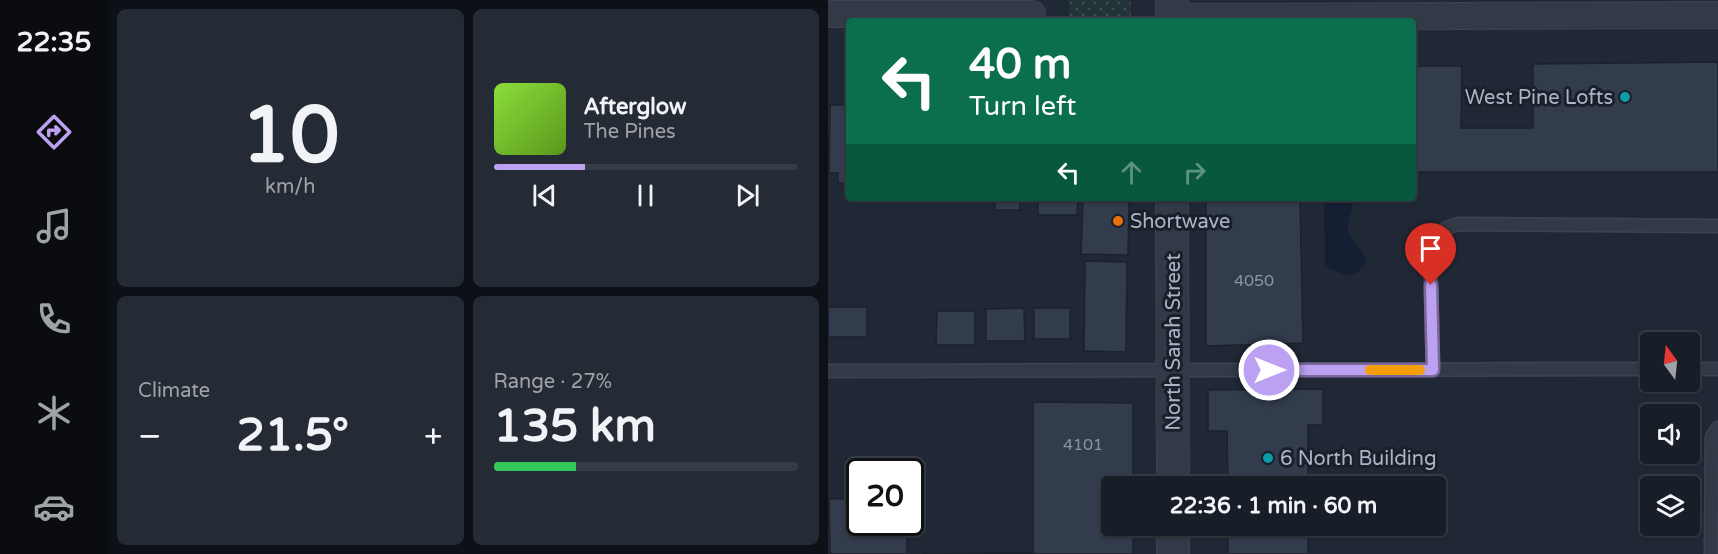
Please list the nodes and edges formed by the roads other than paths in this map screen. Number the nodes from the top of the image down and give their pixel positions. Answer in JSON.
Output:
{"nodes":[{"id":1,"x":1172,"y":13,"type":"edge"},
{"id":2,"x":828,"y":14,"type":"edge"},
{"id":3,"x":1032,"y":14,"type":"dead end"},
{"id":4,"x":1718,"y":15,"type":"edge"},
{"id":5,"x":1172,"y":201,"type":"edge"},
{"id":6,"x":1718,"y":226,"type":"edge"},
{"id":7,"x":1640,"y":369,"type":"edge"},
{"id":8,"x":1700,"y":369,"type":"edge"},
{"id":9,"x":1718,"y":369,"type":"edge"},
{"id":10,"x":1173,"y":370,"type":"junction"},
{"id":11,"x":1433,"y":370,"type":"junction"},
{"id":12,"x":828,"y":371,"type":"edge"},
{"id":13,"x":1718,"y":428,"type":"edge"},
{"id":14,"x":1173,"y":476,"type":"edge"},
{"id":15,"x":1173,"y":536,"type":"edge"},
{"id":16,"x":1173,"y":554,"type":"edge"},
{"id":17,"x":1711,"y":554,"type":"edge"}],
"edges":[{"from":1,"to":4,"type":"street"},
{"from":2,"to":3,"type":"street"},
{"from":5,"to":10,"type":"street","name":"North Sarah Street"},
{"from":6,"to":11,"type":"lane"},
{"from":7,"to":11,"type":"lane"},
{"from":8,"to":9,"type":"lane"},
{"from":10,"to":11,"type":"lane"},
{"from":10,"to":12,"type":"lane"},
{"from":10,"to":14,"type":"street","name":"North Sarah Street"},
{"from":13,"to":17,"type":"lane"},
{"from":15,"to":16,"type":"street"}]}
